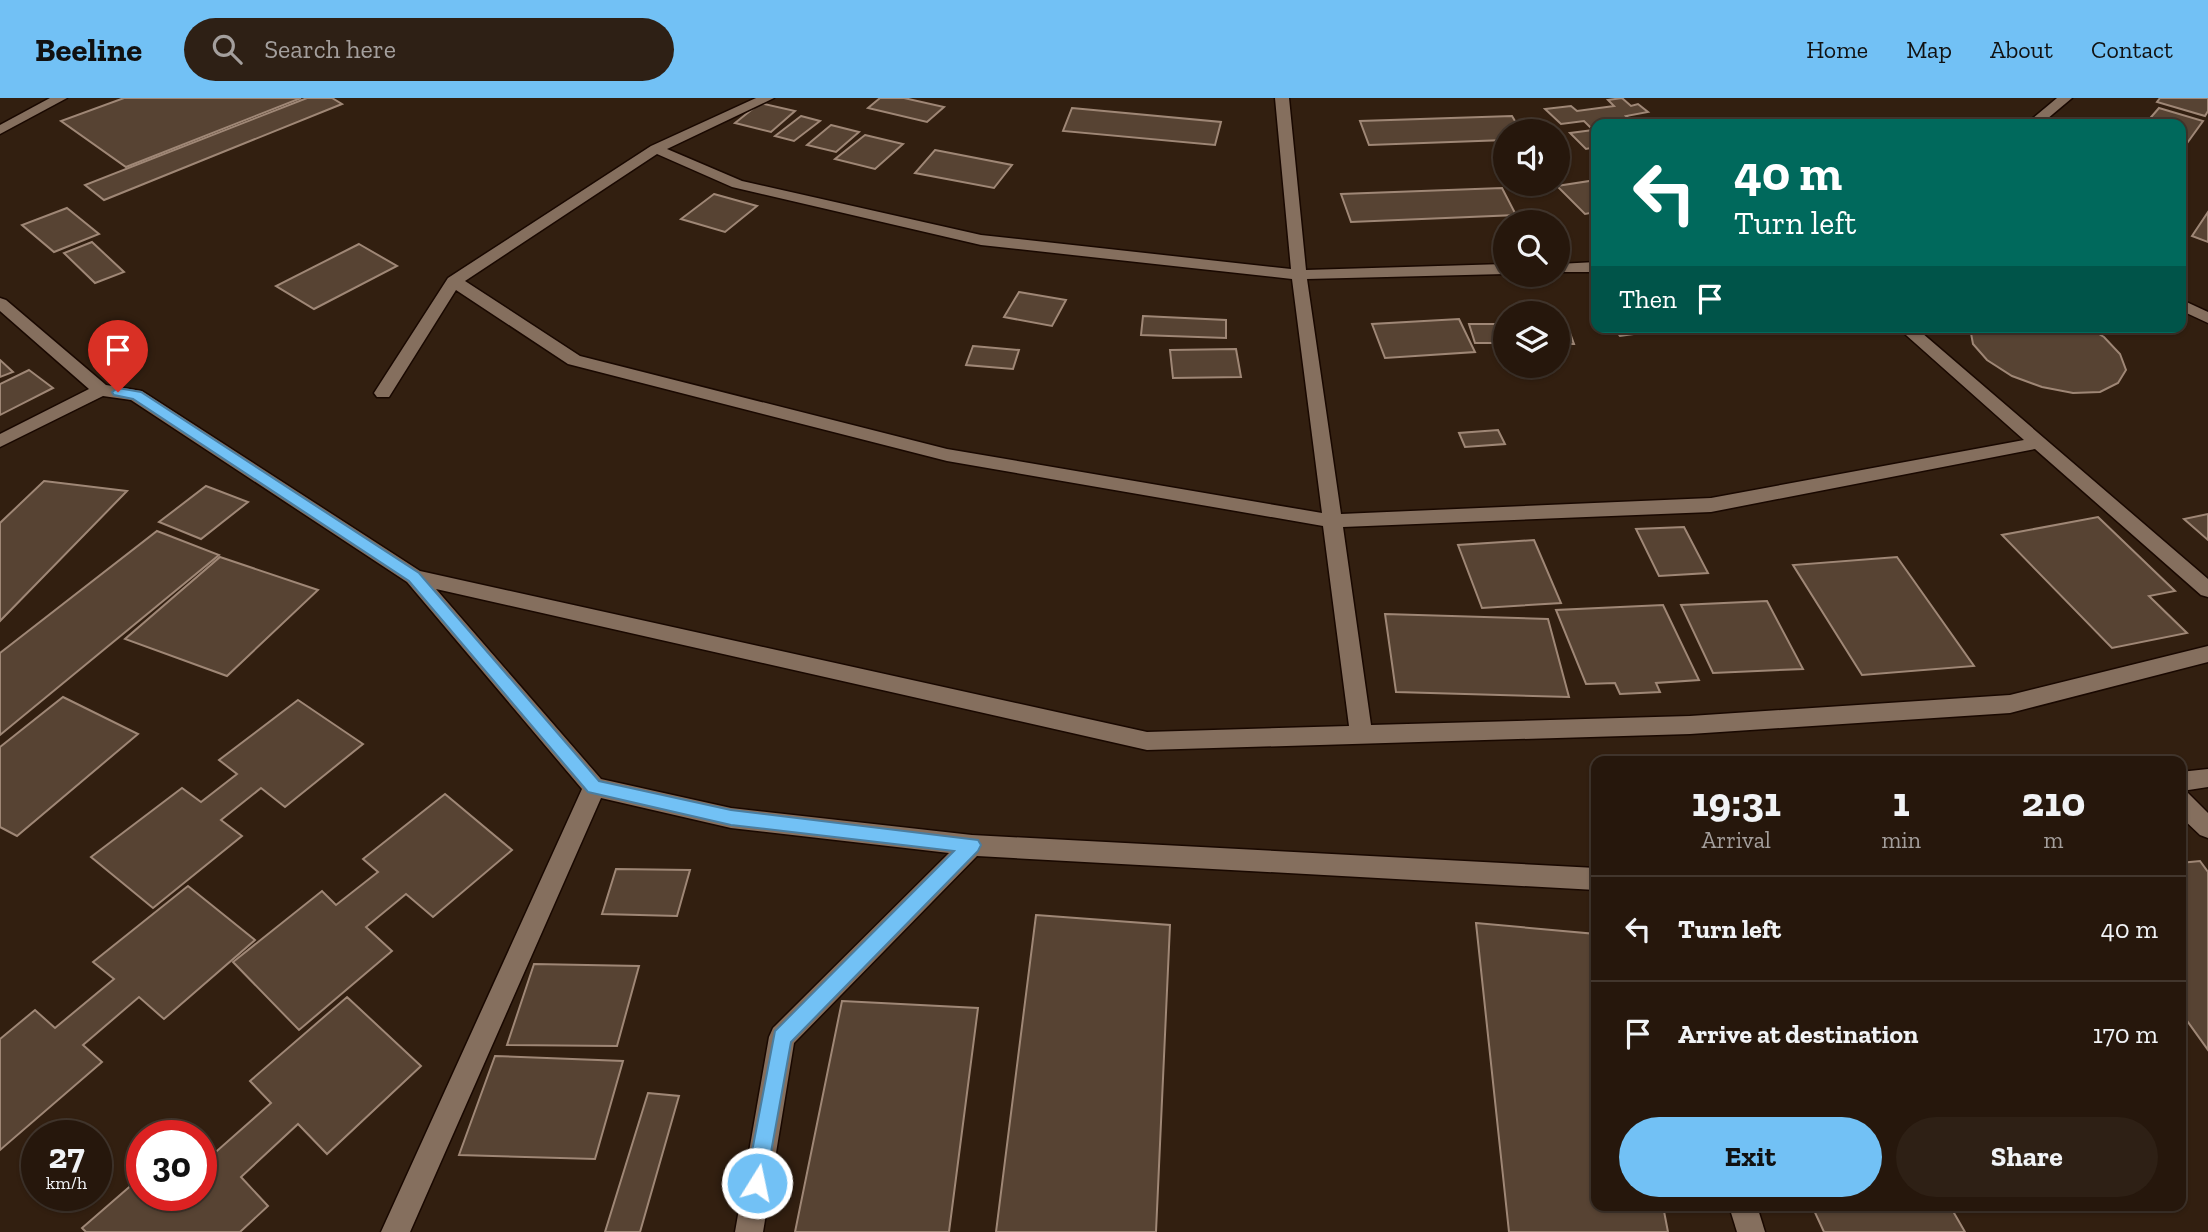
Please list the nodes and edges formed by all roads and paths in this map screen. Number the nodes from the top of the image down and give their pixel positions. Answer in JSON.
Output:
{"nodes":[{"id":1,"x":60,"y":98,"type":"edge"},
{"id":2,"x":767,"y":98,"type":"edge"},
{"id":3,"x":1282,"y":98,"type":"edge"},
{"id":4,"x":2065,"y":98,"type":"edge"},
{"id":5,"x":2040,"y":119,"type":"edge"},
{"id":6,"x":0,"y":130,"type":"edge"},
{"id":7,"x":656,"y":149,"type":"junction"},
{"id":8,"x":1591,"y":267,"type":"edge"},
{"id":9,"x":1570,"y":268,"type":"edge"},
{"id":10,"x":1493,"y":270,"type":"edge"},
{"id":11,"x":1299,"y":275,"type":"junction"},
{"id":12,"x":454,"y":282,"type":"junction"},
{"id":13,"x":0,"y":303,"type":"edge"},
{"id":14,"x":2186,"y":307,"type":"edge"},
{"id":15,"x":2208,"y":318,"type":"edge"},
{"id":16,"x":1912,"y":333,"type":"edge"},
{"id":17,"x":101,"y":390,"type":"junction"},
{"id":18,"x":383,"y":393,"type":"dead end"},
{"id":19,"x":0,"y":441,"type":"edge"},
{"id":20,"x":2037,"y":443,"type":"junction"},
{"id":21,"x":1332,"y":521,"type":"junction"},
{"id":22,"x":414,"y":577,"type":"junction"},
{"id":23,"x":2208,"y":590,"type":"edge"},
{"id":24,"x":2208,"y":654,"type":"edge"},
{"id":25,"x":1361,"y":734,"type":"junction"},
{"id":26,"x":2208,"y":778,"type":"edge"},
{"id":27,"x":2186,"y":781,"type":"edge"},
{"id":28,"x":594,"y":787,"type":"junction"},
{"id":29,"x":2186,"y":806,"type":"edge"},
{"id":30,"x":2208,"y":828,"type":"edge"},
{"id":31,"x":972,"y":845,"type":"junction"},
{"id":32,"x":1591,"y":879,"type":"edge"},
{"id":33,"x":1745,"y":1211,"type":"edge"},
{"id":34,"x":395,"y":1232,"type":"edge"},
{"id":35,"x":749,"y":1232,"type":"edge"},
{"id":36,"x":1751,"y":1232,"type":"edge"}],
"edges":[{"from":1,"to":6,"type":"street"},
{"from":2,"to":7,"type":"street"},
{"from":3,"to":11,"type":"street"},
{"from":4,"to":5,"type":"street"},
{"from":7,"to":11,"type":"street"},
{"from":7,"to":12,"type":"street"},
{"from":8,"to":9,"type":"street"},
{"from":10,"to":11,"type":"street"},
{"from":11,"to":21,"type":"street"},
{"from":12,"to":18,"type":"street"},
{"from":12,"to":21,"type":"street"},
{"from":13,"to":17,"type":"street"},
{"from":14,"to":15,"type":"street"},
{"from":16,"to":20,"type":"street"},
{"from":17,"to":19,"type":"street"},
{"from":17,"to":22,"type":"street"},
{"from":20,"to":21,"type":"street"},
{"from":20,"to":23,"type":"street"},
{"from":21,"to":25,"type":"street"},
{"from":22,"to":25,"type":"street"},
{"from":22,"to":28,"type":"street"},
{"from":24,"to":25,"type":"street"},
{"from":26,"to":27,"type":"street"},
{"from":28,"to":31,"type":"street"},
{"from":28,"to":34,"type":"street"},
{"from":29,"to":30,"type":"street"},
{"from":31,"to":32,"type":"street"},
{"from":31,"to":35,"type":"street"},
{"from":33,"to":36,"type":"street"}]}
